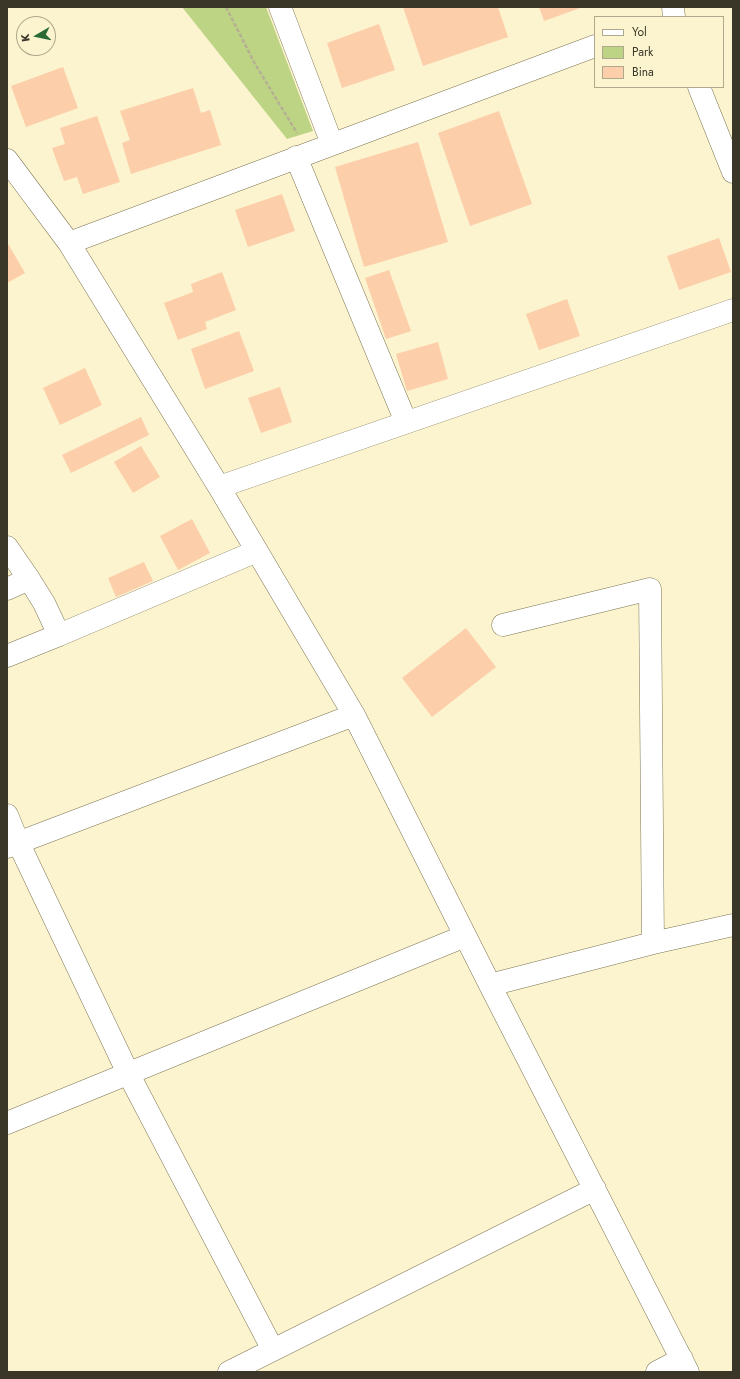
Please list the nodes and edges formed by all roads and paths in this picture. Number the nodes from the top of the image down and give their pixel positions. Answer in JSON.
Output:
{"nodes":[{"id":1,"x":226,"y":7,"type":"edge"},
{"id":2,"x":280,"y":7,"type":"edge"},
{"id":3,"x":594,"y":46,"type":"edge"},
{"id":4,"x":699,"y":88,"type":"edge"},
{"id":5,"x":332,"y":144,"type":"junction"},
{"id":6,"x":302,"y":155,"type":"junction"},
{"id":7,"x":7,"y":160,"type":"edge"},
{"id":8,"x":733,"y":172,"type":"edge"},
{"id":9,"x":69,"y":243,"type":"junction"},
{"id":10,"x":733,"y":310,"type":"edge"},
{"id":11,"x":406,"y":422,"type":"junction"},
{"id":12,"x":219,"y":488,"type":"junction"},
{"id":13,"x":7,"y":547,"type":"edge"},
{"id":14,"x":257,"y":551,"type":"junction"},
{"id":15,"x":29,"y":579,"type":"junction"},
{"id":16,"x":7,"y":589,"type":"edge"},
{"id":17,"x":503,"y":625,"type":"dead end"},
{"id":18,"x":59,"y":635,"type":"junction"},
{"id":19,"x":7,"y":656,"type":"edge"},
{"id":20,"x":354,"y":715,"type":"junction"},
{"id":21,"x":7,"y":815,"type":"edge"},
{"id":22,"x":12,"y":844,"type":"edge"},
{"id":23,"x":733,"y":925,"type":"edge"},
{"id":24,"x":465,"y":936,"type":"junction"},
{"id":25,"x":654,"y":943,"type":"junction"},
{"id":26,"x":490,"y":985,"type":"junction"},
{"id":27,"x":128,"y":1073,"type":"junction"},
{"id":28,"x":7,"y":1123,"type":"edge"},
{"id":29,"x":595,"y":1189,"type":"junction"},
{"id":30,"x":273,"y":1350,"type":"junction"},
{"id":31,"x":685,"y":1366,"type":"edge"},
{"id":32,"x":229,"y":1372,"type":"edge"},
{"id":33,"x":657,"y":1372,"type":"edge"}],
"edges":[{"from":1,"to":6,"type":"path"},
{"from":2,"to":5,"type":"street"},
{"from":3,"to":5,"type":"street"},
{"from":4,"to":8,"type":"street"},
{"from":5,"to":6,"type":"street"},
{"from":6,"to":9,"type":"street"},
{"from":6,"to":11,"type":"street"},
{"from":7,"to":9,"type":"street"},
{"from":9,"to":12,"type":"street"},
{"from":10,"to":11,"type":"street"},
{"from":11,"to":12,"type":"street"},
{"from":12,"to":14,"type":"street"},
{"from":13,"to":15,"type":"street"},
{"from":14,"to":18,"type":"street"},
{"from":14,"to":20,"type":"street"},
{"from":15,"to":16,"type":"street"},
{"from":15,"to":18,"type":"street"},
{"from":17,"to":25,"type":"street"},
{"from":18,"to":19,"type":"street"},
{"from":20,"to":22,"type":"street"},
{"from":20,"to":24,"type":"street"},
{"from":21,"to":22,"type":"street"},
{"from":22,"to":27,"type":"street"},
{"from":23,"to":25,"type":"street"},
{"from":24,"to":26,"type":"street"},
{"from":24,"to":27,"type":"street"},
{"from":25,"to":26,"type":"street"},
{"from":26,"to":29,"type":"street"},
{"from":27,"to":28,"type":"street"},
{"from":27,"to":30,"type":"street"},
{"from":29,"to":30,"type":"street"},
{"from":29,"to":31,"type":"street"},
{"from":30,"to":32,"type":"street"},
{"from":31,"to":33,"type":"street"}]}
